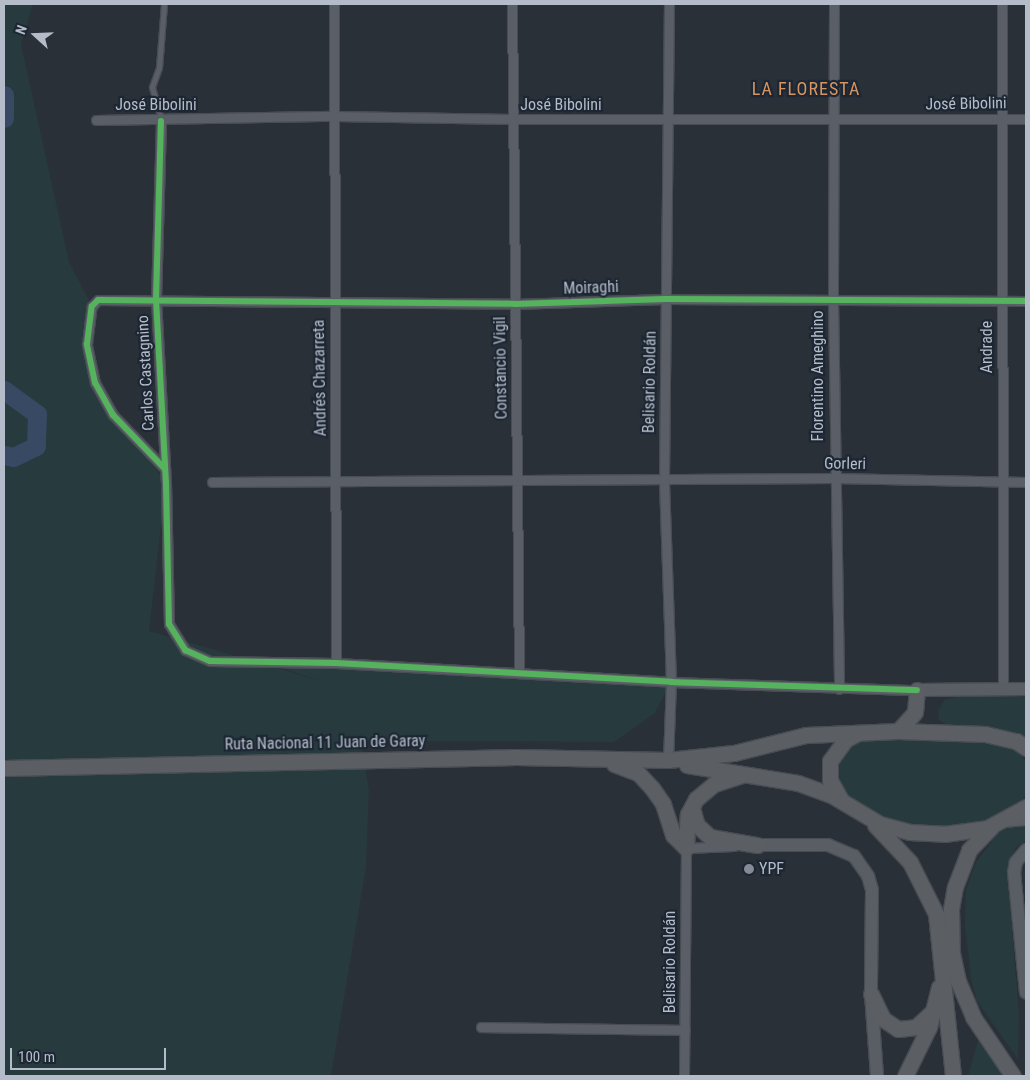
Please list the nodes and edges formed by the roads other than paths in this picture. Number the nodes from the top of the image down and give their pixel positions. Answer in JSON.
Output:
{"nodes":[{"id":1,"x":164,"y":4,"type":"edge"},
{"id":2,"x":334,"y":4,"type":"edge"},
{"id":3,"x":512,"y":4,"type":"edge"},
{"id":4,"x":669,"y":4,"type":"edge"},
{"id":5,"x":834,"y":4,"type":"edge"},
{"id":6,"x":1002,"y":4,"type":"edge"},
{"id":7,"x":335,"y":116,"type":"junction"},
{"id":8,"x":1002,"y":119,"type":"junction"},
{"id":9,"x":1026,"y":119,"type":"edge"},
{"id":10,"x":96,"y":120,"type":"dead end"},
{"id":11,"x":511,"y":120,"type":"junction"},
{"id":12,"x":667,"y":120,"type":"junction"},
{"id":13,"x":835,"y":120,"type":"junction"},
{"id":14,"x":161,"y":121,"type":"junction"},
{"id":15,"x":156,"y":299,"type":"junction"},
{"id":16,"x":666,"y":299,"type":"junction"},
{"id":17,"x":833,"y":299,"type":"junction"},
{"id":18,"x":1002,"y":301,"type":"junction"},
{"id":19,"x":1026,"y":301,"type":"edge"},
{"id":20,"x":334,"y":303,"type":"junction"},
{"id":21,"x":515,"y":304,"type":"junction"},
{"id":22,"x":164,"y":468,"type":"junction"},
{"id":23,"x":834,"y":478,"type":"junction"},
{"id":24,"x":664,"y":479,"type":"junction"},
{"id":25,"x":336,"y":480,"type":"junction"},
{"id":26,"x":212,"y":482,"type":"dead end"},
{"id":27,"x":517,"y":482,"type":"junction"},
{"id":28,"x":1002,"y":482,"type":"junction"},
{"id":29,"x":1026,"y":482,"type":"edge"},
{"id":30,"x":336,"y":663,"type":"junction"},
{"id":31,"x":519,"y":672,"type":"junction"},
{"id":32,"x":671,"y":682,"type":"junction"},
{"id":33,"x":839,"y":688,"type":"junction"},
{"id":34,"x":1026,"y":689,"type":"edge"},
{"id":35,"x":917,"y":690,"type":"junction"},
{"id":36,"x":1003,"y":690,"type":"junction"},
{"id":37,"x":915,"y":712,"type":"junction"},
{"id":38,"x":898,"y":731,"type":"junction"},
{"id":39,"x":930,"y":731,"type":"junction"},
{"id":40,"x":858,"y":733,"type":"junction"},
{"id":41,"x":1026,"y":748,"type":"edge"},
{"id":42,"x":585,"y":759,"type":"junction"},
{"id":43,"x":648,"y":760,"type":"junction"},
{"id":44,"x":668,"y":760,"type":"junction"},
{"id":45,"x":4,"y":768,"type":"edge"},
{"id":46,"x":746,"y":774,"type":"junction"},
{"id":47,"x":848,"y":806,"type":"junction"},
{"id":48,"x":692,"y":807,"type":"junction"},
{"id":49,"x":1026,"y":807,"type":"edge"},
{"id":50,"x":862,"y":815,"type":"junction"},
{"id":51,"x":1026,"y":819,"type":"edge"},
{"id":52,"x":998,"y":823,"type":"junction"},
{"id":53,"x":757,"y":845,"type":"junction"},
{"id":54,"x":686,"y":848,"type":"junction"},
{"id":55,"x":1026,"y":850,"type":"edge"},
{"id":56,"x":946,"y":957,"type":"junction"},
{"id":57,"x":1026,"y":992,"type":"edge"},
{"id":58,"x":871,"y":994,"type":"junction"},
{"id":59,"x":935,"y":1008,"type":"junction"},
{"id":60,"x":481,"y":1027,"type":"dead end"},
{"id":61,"x":685,"y":1030,"type":"junction"},
{"id":62,"x":684,"y":1076,"type":"edge"},
{"id":63,"x":877,"y":1076,"type":"edge"},
{"id":64,"x":905,"y":1076,"type":"edge"},
{"id":65,"x":955,"y":1076,"type":"edge"},
{"id":66,"x":1013,"y":1076,"type":"edge"}],
"edges":[{"from":1,"to":14,"type":"lane"},
{"from":2,"to":7,"type":"street","name":"Andrés Chazarreta"},
{"from":3,"to":11,"type":"street","name":"Constancio Vigil"},
{"from":4,"to":12,"type":"street","name":"Belisario Roldán"},
{"from":5,"to":13,"type":"street","name":"Florentino Ameghino"},
{"from":6,"to":8,"type":"street","name":"Andrade"},
{"from":7,"to":11,"type":"street","name":"José Bibolini"},
{"from":7,"to":14,"type":"street","name":"José Bibolini"},
{"from":7,"to":20,"type":"street","name":"Andrés Chazarreta"},
{"from":8,"to":9,"type":"street","name":"José Bibolini"},
{"from":8,"to":13,"type":"street","name":"José Bibolini"},
{"from":8,"to":18,"type":"street","name":"Andrade"},
{"from":10,"to":14,"type":"street","name":"José Bibolini"},
{"from":11,"to":12,"type":"street","name":"José Bibolini"},
{"from":11,"to":21,"type":"street","name":"Constancio Vigil"},
{"from":12,"to":13,"type":"street","name":"José Bibolini"},
{"from":12,"to":16,"type":"street","name":"Belisario Roldán"},
{"from":13,"to":17,"type":"street","name":"Florentino Ameghino"},
{"from":14,"to":15,"type":"street","name":"Carlos Castagnino"},
{"from":15,"to":20,"type":"street","name":"Moiraghi"},
{"from":15,"to":22,"type":"street","name":"Carlos Castagnino"},
{"from":15,"to":22,"type":"street","name":"Moiraghi"},
{"from":16,"to":17,"type":"street","name":"Moiraghi"},
{"from":16,"to":21,"type":"street","name":"Moiraghi"},
{"from":16,"to":24,"type":"street","name":"Belisario Roldán"},
{"from":17,"to":18,"type":"street","name":"Moiraghi"},
{"from":17,"to":23,"type":"street","name":"Florentino Ameghino"},
{"from":18,"to":19,"type":"street","name":"Moiraghi"},
{"from":18,"to":28,"type":"street","name":"Andrade"},
{"from":20,"to":21,"type":"street","name":"Moiraghi"},
{"from":20,"to":25,"type":"street","name":"Andrés Chazarreta"},
{"from":21,"to":27,"type":"street","name":"Constancio Vigil"},
{"from":22,"to":30,"type":"street","name":"Carlos Castagnino"},
{"from":23,"to":24,"type":"street","name":"Gorleri"},
{"from":23,"to":28,"type":"street","name":"Gorleri"},
{"from":23,"to":33,"type":"street","name":"Florentino Ameghino"},
{"from":24,"to":27,"type":"street","name":"Gorleri"},
{"from":24,"to":32,"type":"street","name":"Belisario Roldán"},
{"from":25,"to":26,"type":"street","name":"Gorleri"},
{"from":25,"to":27,"type":"street","name":"Gorleri"},
{"from":25,"to":30,"type":"street","name":"Andrés Chazarreta"},
{"from":27,"to":31,"type":"street","name":"Constancio Vigil"},
{"from":28,"to":29,"type":"street","name":"Gorleri"},
{"from":28,"to":36,"type":"street","name":"Andrade"},
{"from":30,"to":31,"type":"street"},
{"from":31,"to":32,"type":"street"},
{"from":32,"to":33,"type":"street"},
{"from":32,"to":44,"type":"street","name":"Belisario Roldán"},
{"from":33,"to":35,"type":"street"},
{"from":34,"to":36,"type":"main road"},
{"from":35,"to":36,"type":"main road"},
{"from":35,"to":37,"type":"highway"},
{"from":37,"to":38,"type":"highway"},
{"from":37,"to":39,"type":"highway"},
{"from":38,"to":39,"type":"highway","name":"Ruta Nacional 11 Juan de Garay"},
{"from":38,"to":40,"type":"highway","name":"Ruta Nacional 11 Juan de Garay"},
{"from":39,"to":41,"type":"highway","name":"Ruta Nacional 11 Juan de Garay"},
{"from":40,"to":44,"type":"highway","name":"Ruta Nacional 11 Juan de Garay"},
{"from":40,"to":47,"type":"highway","name":"Ruta Nacional 11 Juan de Garay"},
{"from":42,"to":43,"type":"highway","name":"Ruta Nacional 11 Juan de Garay"},
{"from":42,"to":45,"type":"highway","name":"Ruta Nacional 11 Juan de Garay"},
{"from":42,"to":54,"type":"highway"},
{"from":43,"to":44,"type":"highway","name":"Ruta Nacional 11 Juan de Garay"},
{"from":43,"to":46,"type":"highway","name":"Ruta Nacional 11 Juan de Garay"},
{"from":46,"to":47,"type":"highway","name":"Ruta Nacional 11 Juan de Garay"},
{"from":46,"to":48,"type":"highway"},
{"from":47,"to":50,"type":"highway","name":"Ruta Nacional 11 Juan de Garay"},
{"from":48,"to":53,"type":"highway"},
{"from":48,"to":54,"type":"highway"},
{"from":49,"to":52,"type":"highway","name":"Ruta Nacional 11 Juan de Garay"},
{"from":50,"to":52,"type":"highway","name":"Ruta Nacional 11 Juan de Garay"},
{"from":50,"to":56,"type":"highway","name":"Ruta Nacional 11 Juan de Garay"},
{"from":51,"to":52,"type":"main road"},
{"from":52,"to":56,"type":"highway","name":"Ruta Nacional 11 Juan de Garay"},
{"from":53,"to":54,"type":"street"},
{"from":53,"to":58,"type":"main road"},
{"from":54,"to":61,"type":"street","name":"Belisario Roldán"},
{"from":55,"to":57,"type":"main road"},
{"from":56,"to":59,"type":"highway"},
{"from":56,"to":65,"type":"highway","name":"Ruta Nacional 11 Juan de Garay"},
{"from":56,"to":66,"type":"highway"},
{"from":58,"to":59,"type":"highway"},
{"from":58,"to":63,"type":"main road"},
{"from":59,"to":64,"type":"highway"},
{"from":60,"to":61,"type":"street"},
{"from":61,"to":62,"type":"street","name":"Belisario Roldán"}]}
